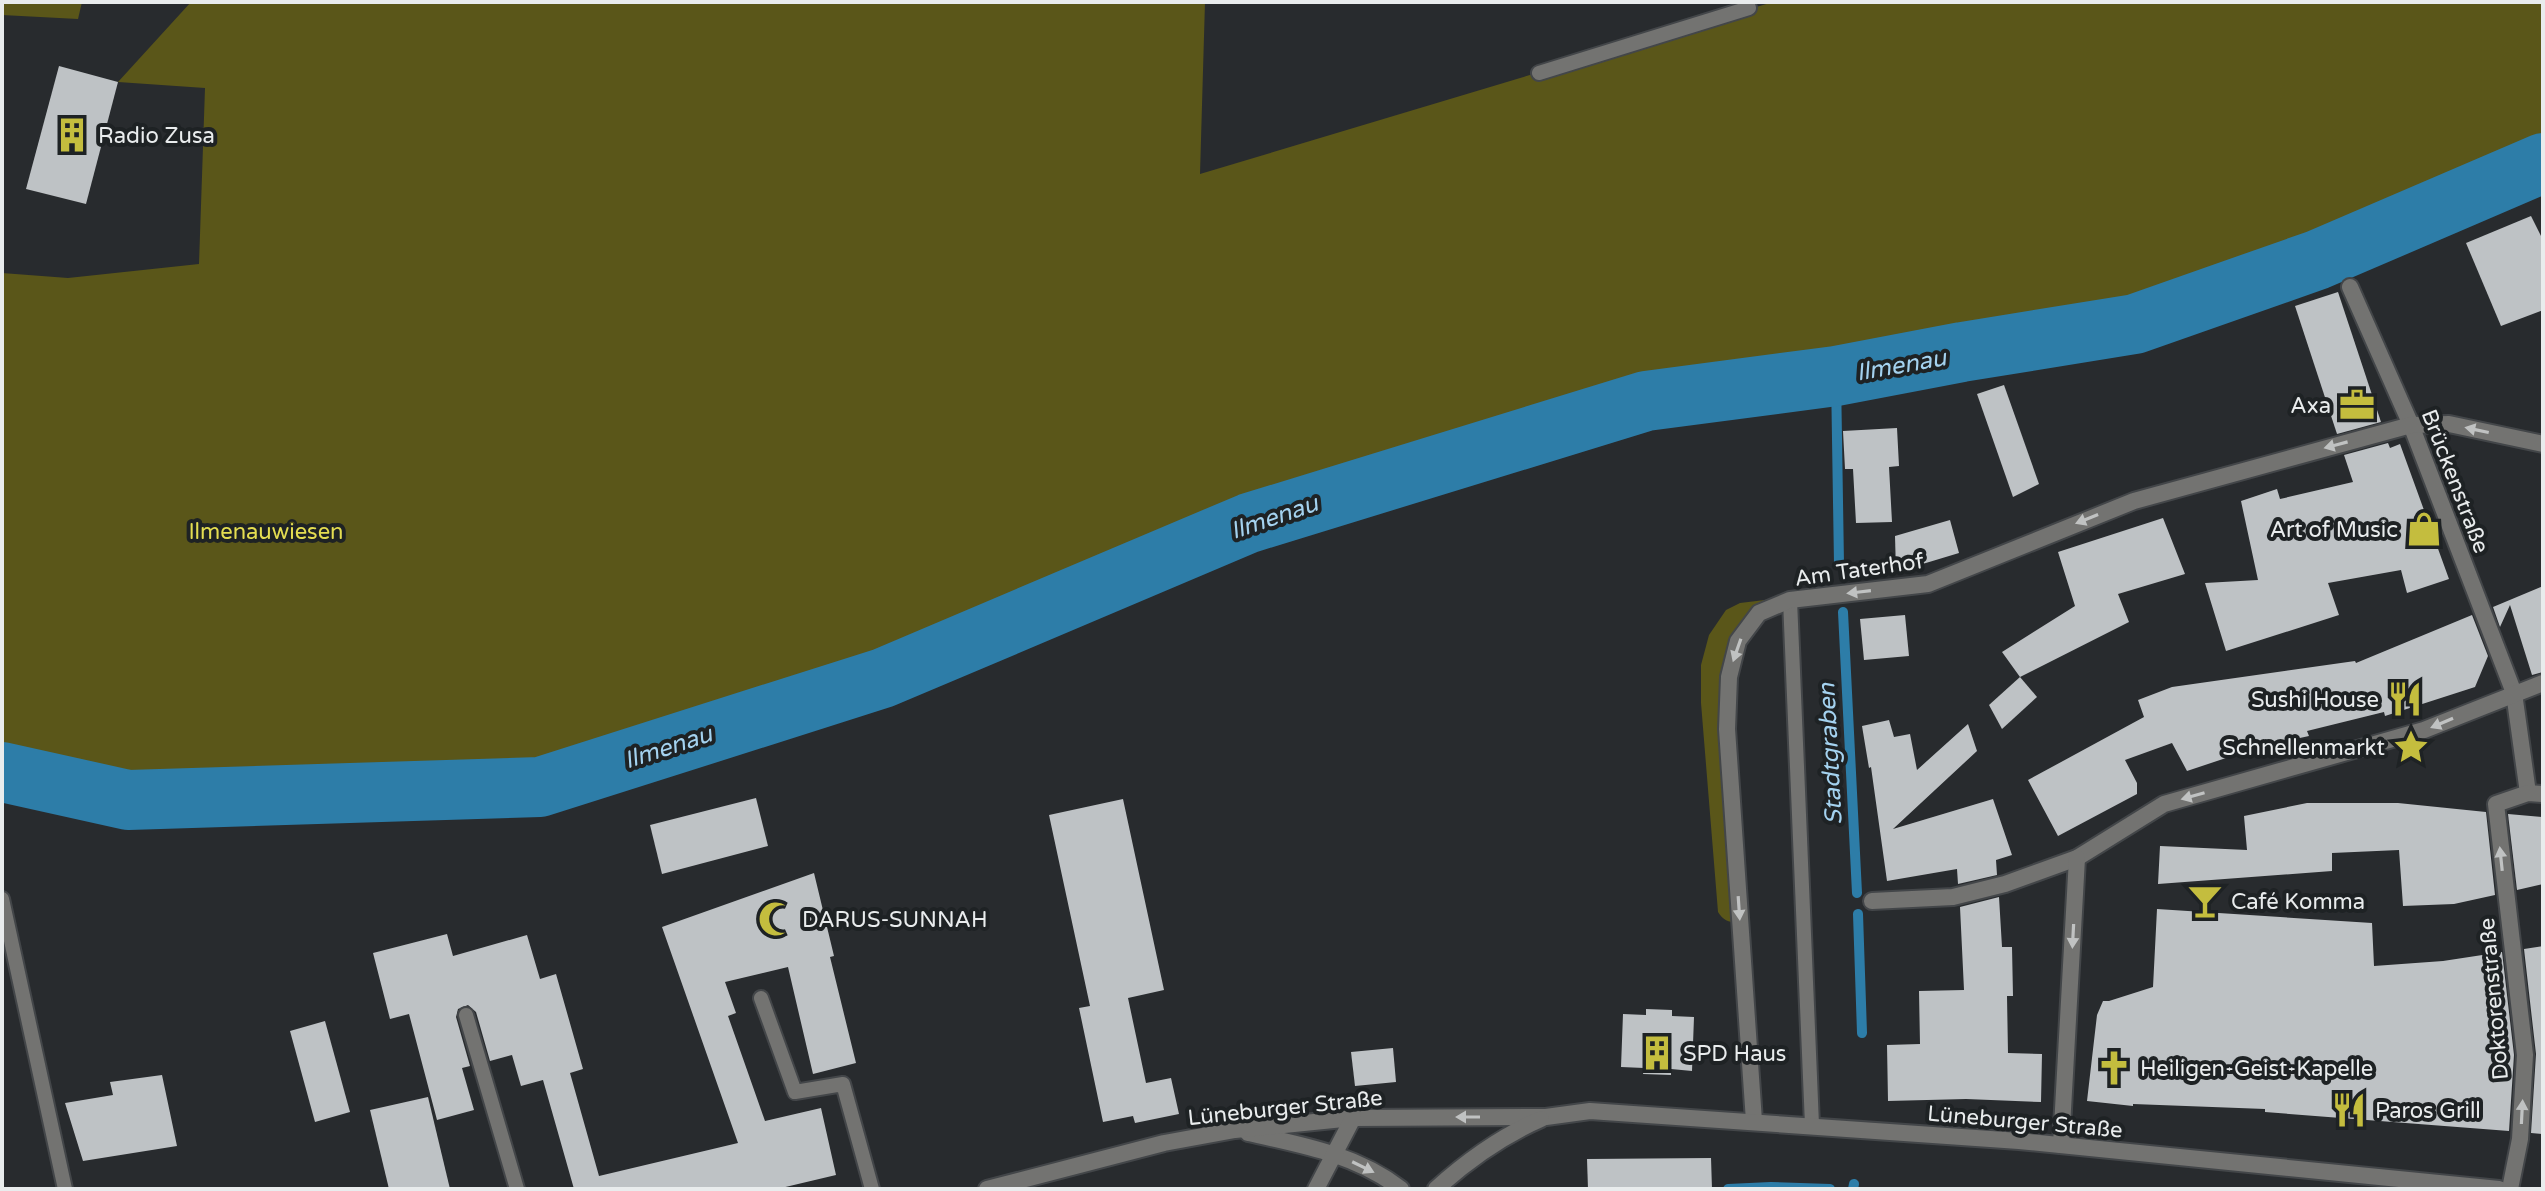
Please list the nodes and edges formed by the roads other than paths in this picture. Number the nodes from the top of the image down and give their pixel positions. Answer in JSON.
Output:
{"nodes":[{"id":1,"x":1747,"y":2,"type":"edge"},
{"id":2,"x":1539,"y":73,"type":"dead end"},
{"id":3,"x":2350,"y":287,"type":"dead end"},
{"id":4,"x":2411,"y":425,"type":"junction"},
{"id":5,"x":2543,"y":444,"type":"edge"},
{"id":6,"x":1790,"y":600,"type":"junction"},
{"id":7,"x":2543,"y":683,"type":"edge"},
{"id":8,"x":2514,"y":693,"type":"junction"},
{"id":9,"x":2536,"y":794,"type":"edge"},
{"id":10,"x":2077,"y":858,"type":"junction"},
{"id":11,"x":2,"y":899,"type":"edge"},
{"id":12,"x":1872,"y":901,"type":"dead end"},
{"id":13,"x":761,"y":998,"type":"dead end"},
{"id":14,"x":466,"y":1015,"type":"dead end"},
{"id":15,"x":1546,"y":1117,"type":"junction"},
{"id":16,"x":1353,"y":1118,"type":"junction"},
{"id":17,"x":1754,"y":1121,"type":"junction"},
{"id":18,"x":1812,"y":1125,"type":"junction"},
{"id":19,"x":1235,"y":1130,"type":"junction"},
{"id":20,"x":2061,"y":1145,"type":"junction"},
{"id":21,"x":1334,"y":1153,"type":"junction"},
{"id":22,"x":65,"y":1189,"type":"edge"},
{"id":23,"x":517,"y":1189,"type":"edge"},
{"id":24,"x":872,"y":1189,"type":"edge"},
{"id":25,"x":987,"y":1189,"type":"edge"},
{"id":26,"x":1316,"y":1189,"type":"edge"},
{"id":27,"x":1401,"y":1189,"type":"edge"},
{"id":28,"x":1436,"y":1189,"type":"edge"},
{"id":29,"x":2499,"y":1189,"type":"edge"},
{"id":30,"x":2510,"y":1189,"type":"edge"}],
"edges":[{"from":1,"to":2,"type":"lane"},
{"from":3,"to":4,"type":"street","name":"Brückenstraße"},
{"from":5,"to":4,"type":"street","name":"Am Taterhof","one_way":true},
{"from":4,"to":6,"type":"street","name":"Am Taterhof","one_way":true},
{"from":4,"to":8,"type":"street","name":"Brückenstraße"},
{"from":6,"to":17,"type":"street","name":"Am Taterhof","one_way":true},
{"from":6,"to":18,"type":"lane"},
{"from":7,"to":8,"type":"street"},
{"from":8,"to":9,"type":"street"},
{"from":8,"to":10,"type":"street","one_way":true},
{"from":30,"to":9,"type":"street","name":"Doktorenstraße","one_way":true},
{"from":10,"to":12,"type":"street"},
{"from":10,"to":20,"type":"street","one_way":true},
{"from":11,"to":22,"type":"lane"},
{"from":13,"to":24,"type":"lane"},
{"from":14,"to":23,"type":"lane"},
{"from":15,"to":16,"type":"street","name":"Lüneburger Straße","one_way":true},
{"from":15,"to":17,"type":"street","name":"Lüneburger Straße"},
{"from":15,"to":28,"type":"street","name":"Lüneburger Straße"},
{"from":16,"to":19,"type":"street","name":"Lüneburger Straße"},
{"from":16,"to":21,"type":"street"},
{"from":17,"to":18,"type":"street","name":"Lüneburger Straße"},
{"from":18,"to":20,"type":"street","name":"Lüneburger Straße"},
{"from":19,"to":21,"type":"street"},
{"from":19,"to":25,"type":"street","name":"Lüneburger Straße"},
{"from":20,"to":29,"type":"street","name":"Lüneburger Straße"},
{"from":21,"to":26,"type":"street"},
{"from":21,"to":27,"type":"street","one_way":true}]}
